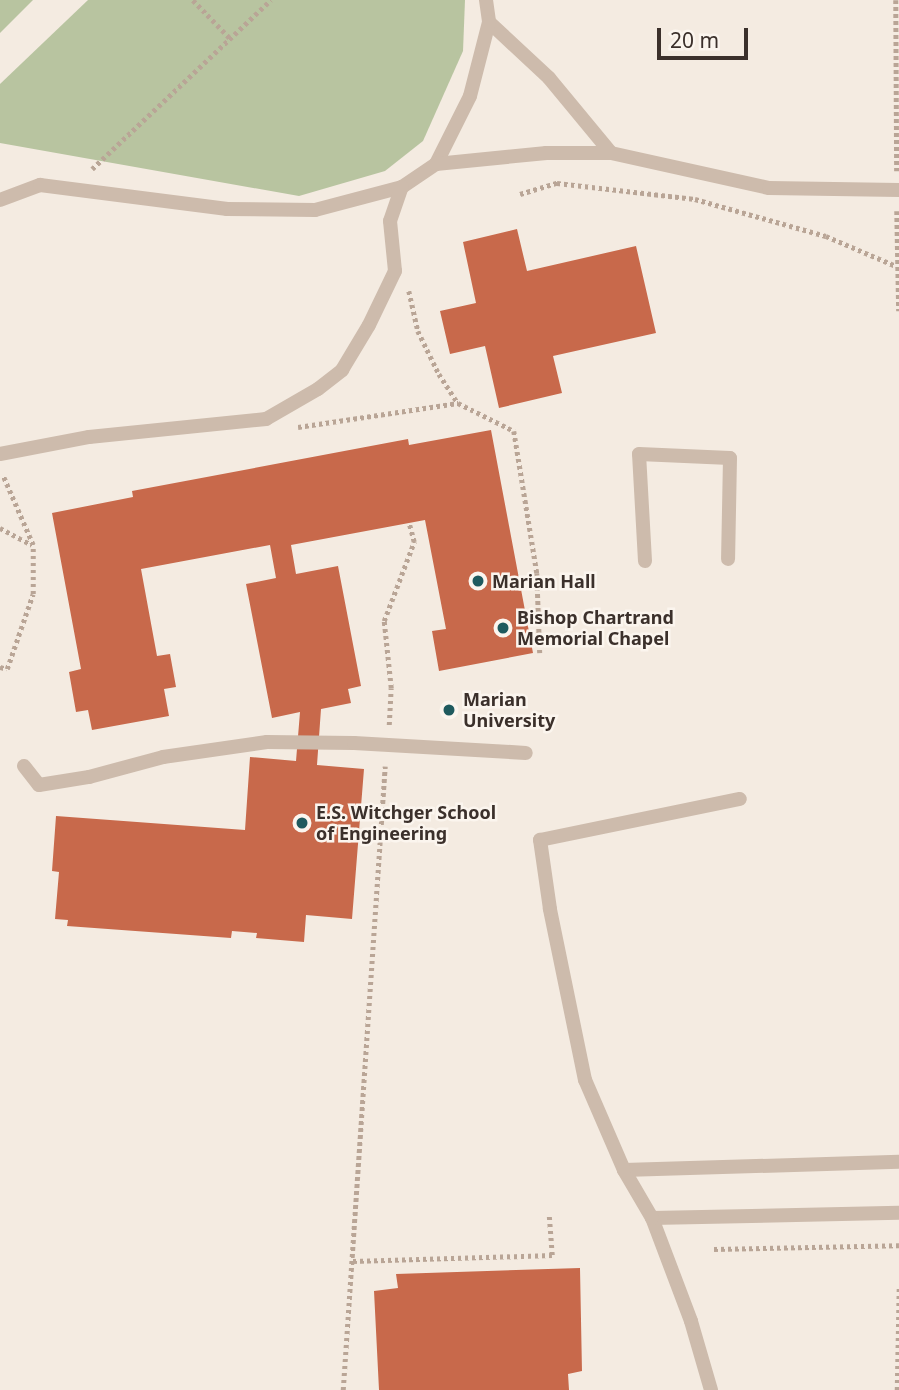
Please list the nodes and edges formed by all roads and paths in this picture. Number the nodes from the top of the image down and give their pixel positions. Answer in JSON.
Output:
{"nodes":[{"id":1,"x":193,"y":0,"type":"edge"},
{"id":2,"x":271,"y":0,"type":"edge"},
{"id":3,"x":486,"y":0,"type":"edge"},
{"id":4,"x":896,"y":0,"type":"edge"},
{"id":5,"x":489,"y":22,"type":"junction"},
{"id":6,"x":230,"y":38,"type":"junction"},
{"id":7,"x":611,"y":153,"type":"junction"},
{"id":8,"x":436,"y":164,"type":"junction"},
{"id":9,"x":402,"y":187,"type":"junction"},
{"id":10,"x":71,"y":188,"type":"junction"},
{"id":11,"x":898,"y":190,"type":"edge"},
{"id":12,"x":520,"y":194,"type":"dead end"},
{"id":13,"x":0,"y":200,"type":"edge"},
{"id":14,"x":897,"y":266,"type":"junction"},
{"id":15,"x":408,"y":278,"type":"dead end"},
{"id":16,"x":899,"y":311,"type":"edge"},
{"id":17,"x":458,"y":403,"type":"junction"},
{"id":18,"x":292,"y":428,"type":"dead end"},
{"id":19,"x":0,"y":454,"type":"edge"},
{"id":20,"x":13,"y":470,"type":"dead end"},
{"id":21,"x":409,"y":523,"type":"dead end"},
{"id":22,"x":0,"y":528,"type":"edge"},
{"id":23,"x":33,"y":545,"type":"junction"},
{"id":24,"x":728,"y":559,"type":"dead end"},
{"id":25,"x":645,"y":561,"type":"dead end"},
{"id":26,"x":540,"y":653,"type":"dead end"},
{"id":27,"x":0,"y":667,"type":"edge"},
{"id":28,"x":389,"y":726,"type":"dead end"},
{"id":29,"x":526,"y":752,"type":"dead end"},
{"id":30,"x":386,"y":757,"type":"dead end"},
{"id":31,"x":24,"y":766,"type":"dead end"},
{"id":32,"x":740,"y":799,"type":"dead end"},
{"id":33,"x":899,"y":1162,"type":"edge"},
{"id":34,"x":624,"y":1170,"type":"junction"},
{"id":35,"x":899,"y":1213,"type":"edge"},
{"id":36,"x":549,"y":1215,"type":"dead end"},
{"id":37,"x":652,"y":1218,"type":"junction"},
{"id":38,"x":899,"y":1245,"type":"edge"},
{"id":39,"x":714,"y":1249,"type":"dead end"},
{"id":40,"x":354,"y":1261,"type":"junction"},
{"id":41,"x":899,"y":1286,"type":"edge"},
{"id":42,"x":343,"y":1390,"type":"edge"},
{"id":43,"x":711,"y":1390,"type":"edge"},
{"id":44,"x":897,"y":1390,"type":"edge"}],
"edges":[{"from":1,"to":6,"type":"path"},
{"from":2,"to":6,"type":"path"},
{"from":3,"to":5,"type":"lane"},
{"from":4,"to":11,"type":"path"},
{"from":5,"to":7,"type":"lane"},
{"from":5,"to":8,"type":"lane"},
{"from":6,"to":10,"type":"path"},
{"from":7,"to":8,"type":"lane"},
{"from":7,"to":11,"type":"lane"},
{"from":8,"to":9,"type":"lane"},
{"from":9,"to":10,"type":"lane"},
{"from":9,"to":19,"type":"lane"},
{"from":10,"to":13,"type":"lane"},
{"from":11,"to":14,"type":"path"},
{"from":12,"to":14,"type":"path"},
{"from":14,"to":16,"type":"path"},
{"from":15,"to":17,"type":"path"},
{"from":17,"to":18,"type":"path"},
{"from":17,"to":26,"type":"path"},
{"from":20,"to":23,"type":"path"},
{"from":21,"to":28,"type":"path"},
{"from":22,"to":23,"type":"path"},
{"from":23,"to":27,"type":"path"},
{"from":24,"to":25,"type":"lane"},
{"from":29,"to":31,"type":"lane"},
{"from":30,"to":40,"type":"path"},
{"from":32,"to":34,"type":"lane"},
{"from":33,"to":34,"type":"lane"},
{"from":34,"to":37,"type":"lane"},
{"from":35,"to":37,"type":"lane"},
{"from":36,"to":40,"type":"path"},
{"from":37,"to":43,"type":"lane"},
{"from":38,"to":39,"type":"path"},
{"from":40,"to":42,"type":"path"},
{"from":41,"to":44,"type":"path"}]}
